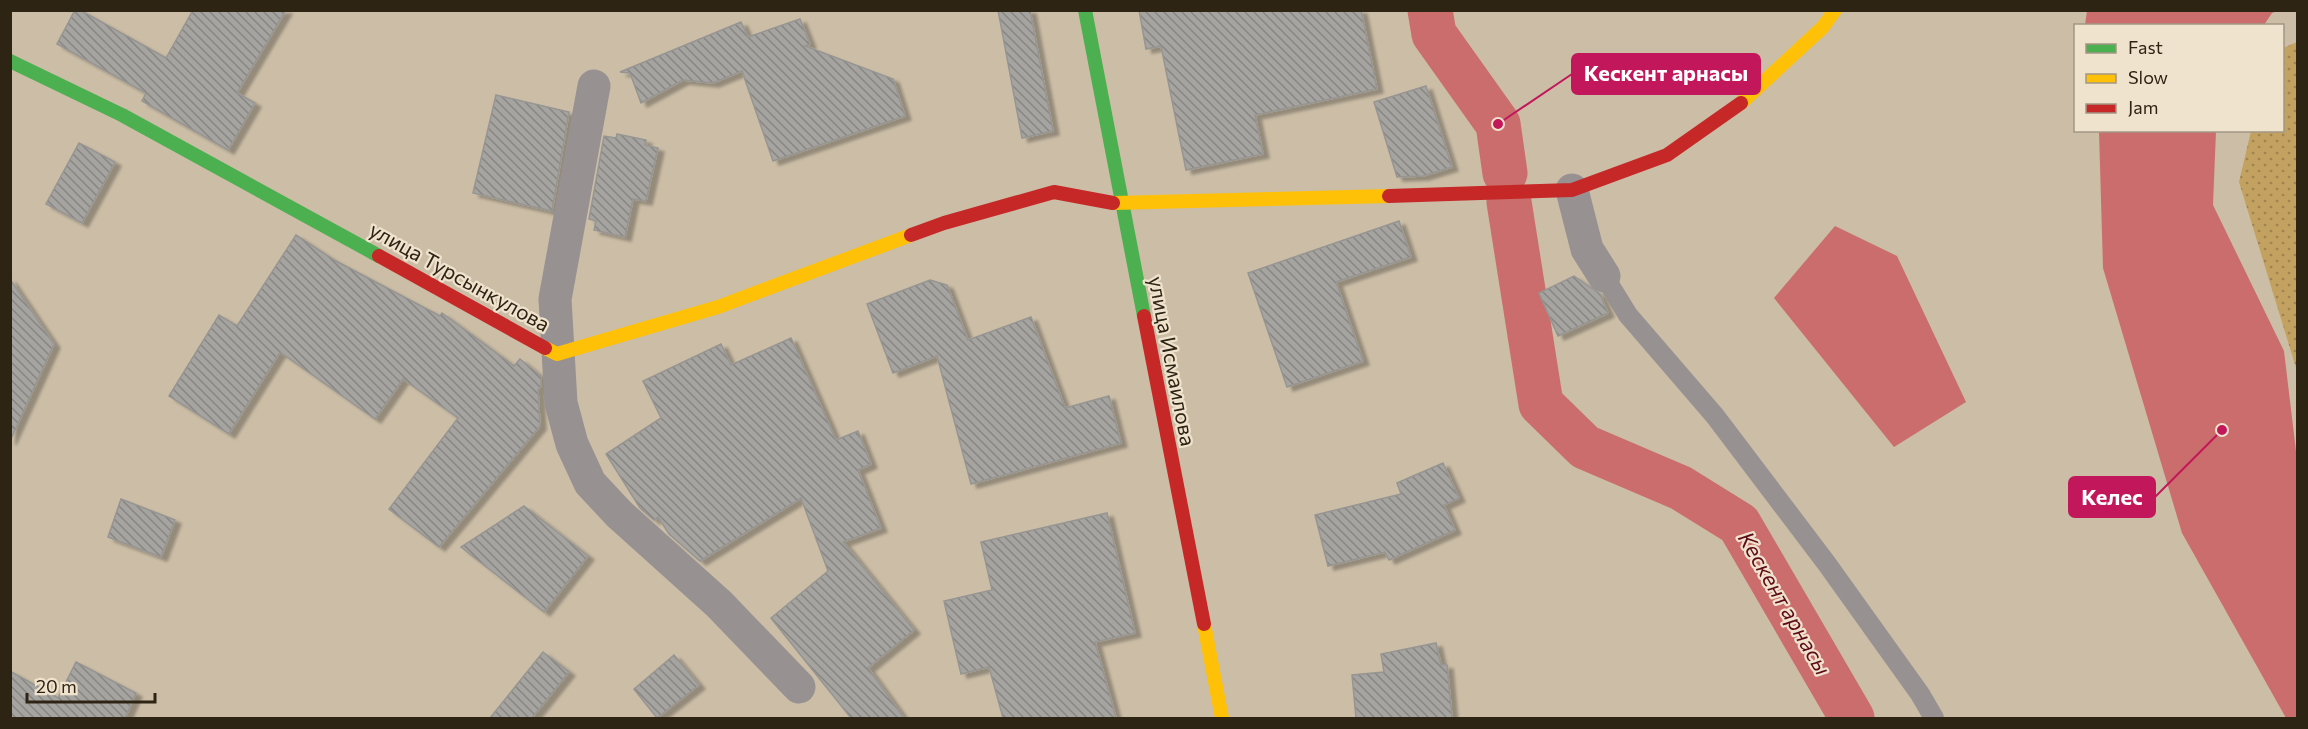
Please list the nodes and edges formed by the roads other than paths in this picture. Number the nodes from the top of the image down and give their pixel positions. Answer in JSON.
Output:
{"nodes":[{"id":1,"x":1085,"y":10,"type":"edge"},
{"id":2,"x":1835,"y":10,"type":"edge"},
{"id":3,"x":10,"y":61,"type":"edge"},
{"id":4,"x":594,"y":86,"type":"dead end"},
{"id":5,"x":1572,"y":190,"type":"junction"},
{"id":6,"x":1121,"y":204,"type":"junction"},
{"id":7,"x":1604,"y":276,"type":"joint"},
{"id":8,"x":557,"y":354,"type":"junction"},
{"id":9,"x":799,"y":687,"type":"dead end"},
{"id":10,"x":1222,"y":718,"type":"edge"},
{"id":11,"x":1934,"y":718,"type":"edge"}],
"edges":[{"from":1,"to":6,"type":"street","name":"улица Исмаилова"},
{"from":2,"to":5,"type":"street","name":"улица Турсынкулова"},
{"from":3,"to":8,"type":"street","name":"улица Турсынкулова"},
{"from":4,"to":8,"type":"street"},
{"from":5,"to":6,"type":"street","name":"улица Турсынкулова"},
{"from":5,"to":7,"type":"street"},
{"from":6,"to":8,"type":"street","name":"улица Турсынкулова"},
{"from":6,"to":10,"type":"street","name":"улица Исмаилова"},
{"from":7,"to":11,"type":"lane"},
{"from":8,"to":9,"type":"street"}]}
